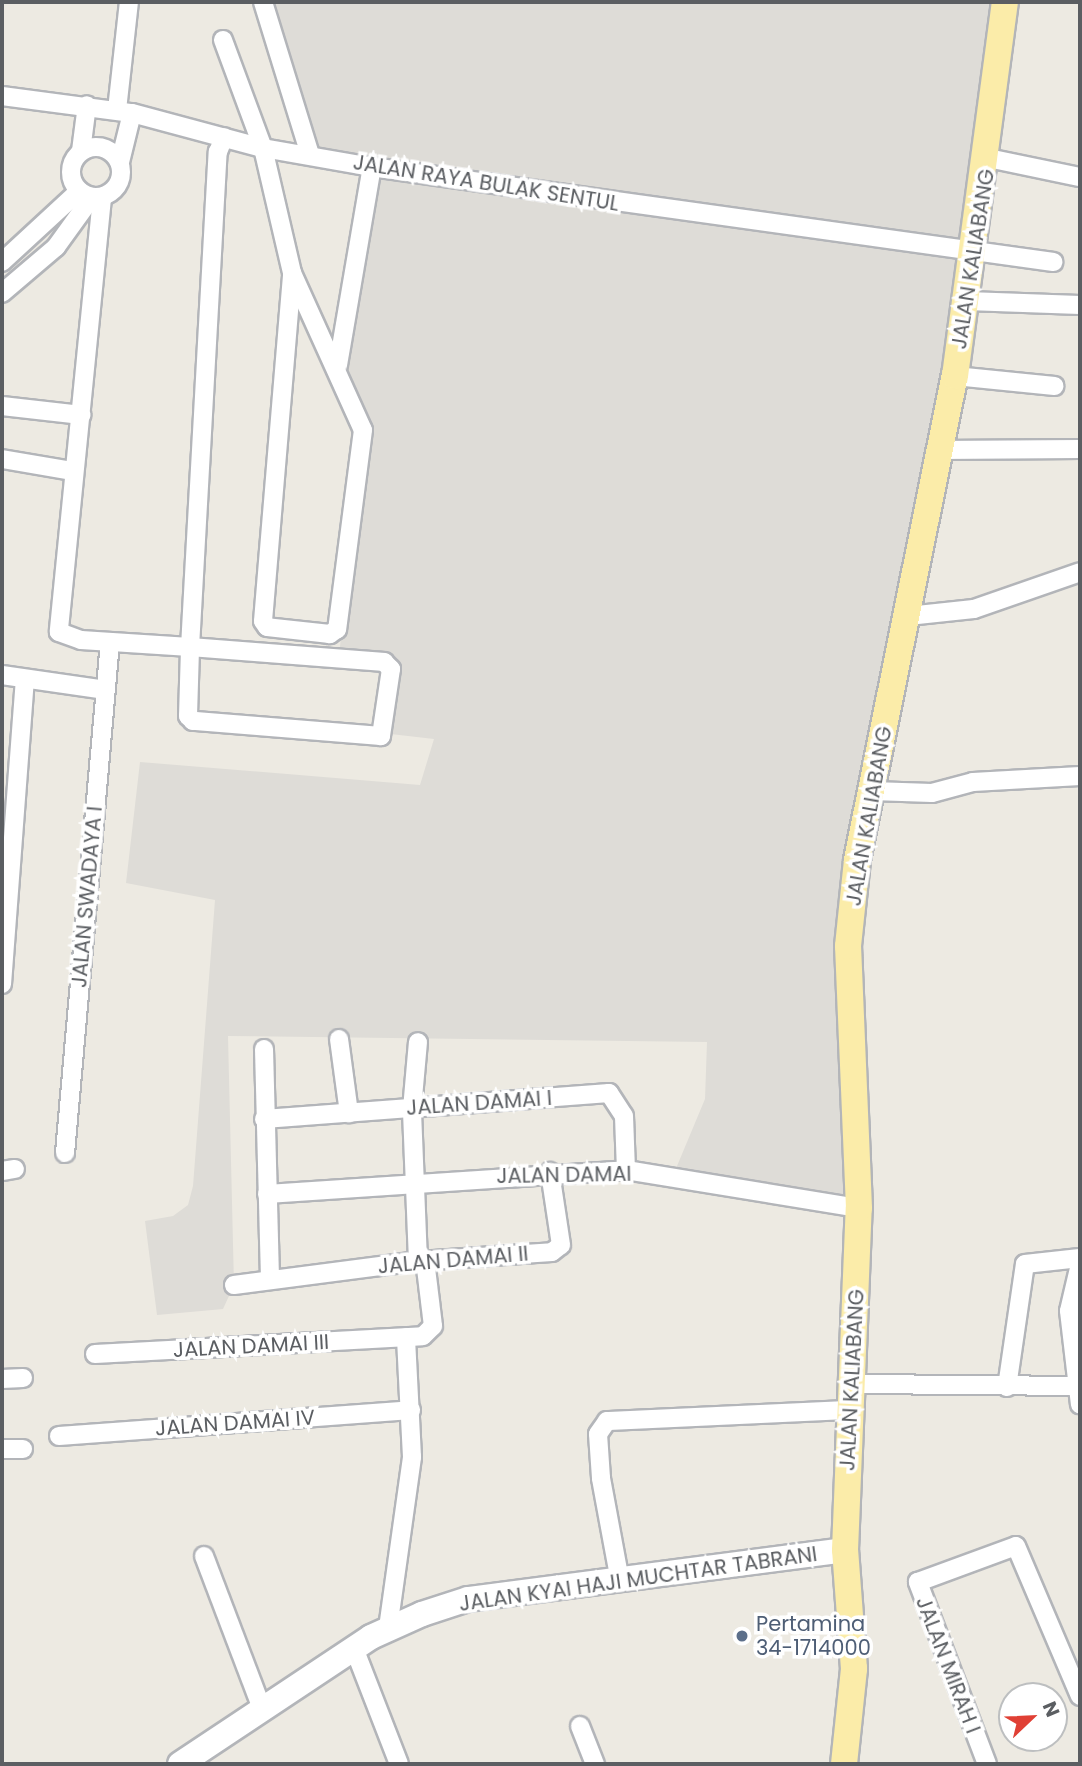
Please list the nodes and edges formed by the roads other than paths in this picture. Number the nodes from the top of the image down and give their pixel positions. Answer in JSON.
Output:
{"nodes":[{"id":1,"x":129,"y":2,"type":"edge"},
{"id":2,"x":263,"y":2,"type":"edge"},
{"id":3,"x":1005,"y":2,"type":"edge"},
{"id":4,"x":223,"y":40,"type":"dead end"},
{"id":5,"x":2,"y":96,"type":"edge"},
{"id":6,"x":87,"y":105,"type":"junction"},
{"id":7,"x":125,"y":111,"type":"junction"},
{"id":8,"x":224,"y":137,"type":"junction"},
{"id":9,"x":263,"y":148,"type":"junction"},
{"id":10,"x":81,"y":151,"type":"junction"},
{"id":11,"x":310,"y":155,"type":"junction"},
{"id":12,"x":988,"y":158,"type":"junction"},
{"id":13,"x":120,"y":162,"type":"junction"},
{"id":14,"x":372,"y":167,"type":"junction"},
{"id":15,"x":1080,"y":177,"type":"edge"},
{"id":16,"x":91,"y":195,"type":"junction"},
{"id":17,"x":973,"y":253,"type":"junction"},
{"id":18,"x":2,"y":262,"type":"edge"},
{"id":19,"x":1052,"y":262,"type":"dead end"},
{"id":20,"x":292,"y":272,"type":"junction"},
{"id":21,"x":2,"y":293,"type":"edge"},
{"id":22,"x":967,"y":301,"type":"junction"},
{"id":23,"x":1080,"y":305,"type":"edge"},
{"id":24,"x":338,"y":365,"type":"junction"},
{"id":25,"x":955,"y":376,"type":"junction"},
{"id":26,"x":1055,"y":386,"type":"dead end"},
{"id":27,"x":2,"y":406,"type":"edge"},
{"id":28,"x":81,"y":415,"type":"junction"},
{"id":29,"x":1080,"y":449,"type":"edge"},
{"id":30,"x":938,"y":450,"type":"junction"},
{"id":31,"x":2,"y":458,"type":"edge"},
{"id":32,"x":73,"y":471,"type":"junction"},
{"id":33,"x":1080,"y":572,"type":"edge"},
{"id":34,"x":908,"y":616,"type":"junction"},
{"id":35,"x":110,"y":642,"type":"junction"},
{"id":36,"x":190,"y":647,"type":"junction"},
{"id":37,"x":2,"y":675,"type":"edge"},
{"id":38,"x":25,"y":679,"type":"junction"},
{"id":39,"x":106,"y":690,"type":"junction"},
{"id":40,"x":1080,"y":776,"type":"edge"},
{"id":41,"x":872,"y":791,"type":"junction"},
{"id":42,"x":2,"y":984,"type":"edge"},
{"id":43,"x":339,"y":1040,"type":"dead end"},
{"id":44,"x":418,"y":1042,"type":"dead end"},
{"id":45,"x":264,"y":1049,"type":"dead end"},
{"id":46,"x":412,"y":1109,"type":"junction"},
{"id":47,"x":349,"y":1113,"type":"junction"},
{"id":48,"x":264,"y":1119,"type":"junction"},
{"id":49,"x":65,"y":1153,"type":"dead end"},
{"id":50,"x":626,"y":1170,"type":"junction"},
{"id":51,"x":550,"y":1172,"type":"junction"},
{"id":52,"x":414,"y":1183,"type":"junction"},
{"id":53,"x":267,"y":1194,"type":"junction"},
{"id":54,"x":859,"y":1208,"type":"junction"},
{"id":55,"x":1080,"y":1258,"type":"edge"},
{"id":56,"x":422,"y":1260,"type":"junction"},
{"id":57,"x":1080,"y":1264,"type":"edge"},
{"id":58,"x":270,"y":1278,"type":"junction"},
{"id":59,"x":233,"y":1285,"type":"dead end"},
{"id":60,"x":407,"y":1337,"type":"junction"},
{"id":61,"x":95,"y":1354,"type":"dead end"},
{"id":62,"x":23,"y":1378,"type":"dead end"},
{"id":63,"x":2,"y":1379,"type":"edge"},
{"id":64,"x":855,"y":1384,"type":"junction"},
{"id":65,"x":1007,"y":1387,"type":"junction"},
{"id":66,"x":1078,"y":1392,"type":"edge"},
{"id":67,"x":411,"y":1410,"type":"junction"},
{"id":68,"x":849,"y":1410,"type":"junction"},
{"id":69,"x":59,"y":1436,"type":"dead end"},
{"id":70,"x":23,"y":1448,"type":"dead end"},
{"id":71,"x":2,"y":1449,"type":"edge"},
{"id":72,"x":845,"y":1550,"type":"junction"},
{"id":73,"x":204,"y":1556,"type":"dead end"},
{"id":74,"x":620,"y":1581,"type":"junction"},
{"id":75,"x":388,"y":1629,"type":"junction"},
{"id":76,"x":354,"y":1648,"type":"junction"},
{"id":77,"x":1080,"y":1696,"type":"edge"},
{"id":78,"x":262,"y":1709,"type":"junction"},
{"id":79,"x":580,"y":1726,"type":"dead end"},
{"id":80,"x":180,"y":1764,"type":"edge"},
{"id":81,"x":399,"y":1764,"type":"edge"},
{"id":82,"x":595,"y":1764,"type":"edge"},
{"id":83,"x":844,"y":1764,"type":"edge"},
{"id":84,"x":987,"y":1764,"type":"edge"}],
"edges":[{"from":1,"to":7,"type":"street"},
{"from":2,"to":11,"type":"street"},
{"from":3,"to":12,"type":"main road","name":"JALAN KALIABANG"},
{"from":4,"to":9,"type":"street"},
{"from":5,"to":6,"type":"street","name":"JALAN RAYA BULAK SENTUL"},
{"from":6,"to":7,"type":"street","name":"JALAN RAYA BULAK SENTUL"},
{"from":6,"to":10,"type":"street"},
{"from":7,"to":8,"type":"street","name":"JALAN RAYA BULAK SENTUL"},
{"from":7,"to":13,"type":"street"},
{"from":8,"to":9,"type":"street","name":"JALAN RAYA BULAK SENTUL"},
{"from":8,"to":36,"type":"street"},
{"from":9,"to":11,"type":"street","name":"JALAN RAYA BULAK SENTUL"},
{"from":9,"to":20,"type":"street"},
{"from":10,"to":13,"type":"street"},
{"from":10,"to":16,"type":"street"},
{"from":11,"to":14,"type":"street","name":"JALAN RAYA BULAK SENTUL"},
{"from":12,"to":15,"type":"street"},
{"from":12,"to":17,"type":"main road","name":"JALAN KALIABANG"},
{"from":13,"to":16,"type":"street"},
{"from":14,"to":17,"type":"street","name":"JALAN RAYA BULAK SENTUL"},
{"from":14,"to":24,"type":"street"},
{"from":16,"to":18,"type":"street"},
{"from":16,"to":21,"type":"street"},
{"from":16,"to":28,"type":"street"},
{"from":17,"to":19,"type":"street","name":"JALAN RAYA BULAK SENTUL"},
{"from":17,"to":22,"type":"main road","name":"JALAN KALIABANG"},
{"from":20,"to":24,"type":"street"},
{"from":20,"to":24,"type":"street"},
{"from":22,"to":23,"type":"street"},
{"from":22,"to":25,"type":"main road","name":"JALAN KALIABANG"},
{"from":25,"to":26,"type":"street"},
{"from":25,"to":30,"type":"main road","name":"JALAN KALIABANG"},
{"from":27,"to":28,"type":"street"},
{"from":28,"to":32,"type":"street"},
{"from":29,"to":30,"type":"street"},
{"from":30,"to":34,"type":"main road","name":"JALAN KALIABANG"},
{"from":31,"to":32,"type":"street"},
{"from":32,"to":35,"type":"street"},
{"from":33,"to":34,"type":"street"},
{"from":34,"to":41,"type":"main road","name":"JALAN KALIABANG"},
{"from":35,"to":36,"type":"street"},
{"from":35,"to":39,"type":"street","name":"JALAN SWADAYA I"},
{"from":36,"to":36,"type":"street"},
{"from":37,"to":38,"type":"street"},
{"from":38,"to":39,"type":"street"},
{"from":38,"to":42,"type":"street"},
{"from":39,"to":49,"type":"street","name":"JALAN SWADAYA I"},
{"from":40,"to":41,"type":"street"},
{"from":41,"to":54,"type":"main road","name":"JALAN KALIABANG"},
{"from":43,"to":47,"type":"street"},
{"from":44,"to":46,"type":"street"},
{"from":45,"to":48,"type":"street"},
{"from":46,"to":47,"type":"street","name":"JALAN DAMAI I"},
{"from":46,"to":50,"type":"street","name":"JALAN DAMAI I"},
{"from":46,"to":52,"type":"street"},
{"from":47,"to":48,"type":"street","name":"JALAN DAMAI I"},
{"from":48,"to":53,"type":"street"},
{"from":50,"to":51,"type":"street","name":"JALAN DAMAI"},
{"from":50,"to":54,"type":"street","name":"JALAN DAMAI"},
{"from":51,"to":52,"type":"street","name":"JALAN DAMAI"},
{"from":51,"to":56,"type":"street","name":"JALAN DAMAI II"},
{"from":52,"to":53,"type":"street","name":"JALAN DAMAI"},
{"from":52,"to":56,"type":"street"},
{"from":53,"to":58,"type":"street"},
{"from":54,"to":64,"type":"main road","name":"JALAN KALIABANG"},
{"from":55,"to":65,"type":"street"},
{"from":56,"to":58,"type":"street","name":"JALAN DAMAI II"},
{"from":56,"to":60,"type":"street","name":"JALAN DAMAI III"},
{"from":57,"to":66,"type":"street"},
{"from":58,"to":59,"type":"street","name":"JALAN DAMAI II"},
{"from":60,"to":61,"type":"street","name":"JALAN DAMAI III"},
{"from":60,"to":67,"type":"street"},
{"from":62,"to":63,"type":"street"},
{"from":64,"to":65,"type":"street"},
{"from":64,"to":68,"type":"main road","name":"JALAN KALIABANG"},
{"from":65,"to":66,"type":"street"},
{"from":67,"to":69,"type":"street","name":"JALAN DAMAI IV"},
{"from":67,"to":75,"type":"street"},
{"from":68,"to":72,"type":"main road","name":"JALAN KALIABANG"},
{"from":68,"to":74,"type":"street"},
{"from":70,"to":71,"type":"street"},
{"from":72,"to":74,"type":"street","name":"JALAN KYAI HAJI MUCHTAR TABRANI"},
{"from":72,"to":83,"type":"main road","name":"JALAN KALIABANG"},
{"from":73,"to":78,"type":"street"},
{"from":74,"to":75,"type":"street","name":"JALAN KYAI HAJI MUCHTAR TABRANI"},
{"from":75,"to":76,"type":"street","name":"JALAN KYAI HAJI MUCHTAR TABRANI"},
{"from":76,"to":78,"type":"street","name":"JALAN KYAI HAJI MUCHTAR TABRANI"},
{"from":76,"to":81,"type":"street"},
{"from":77,"to":84,"type":"street","name":"JALAN MIRAH I"},
{"from":78,"to":80,"type":"street","name":"JALAN KYAI HAJI MUCHTAR TABRANI"},
{"from":79,"to":82,"type":"street"}]}
